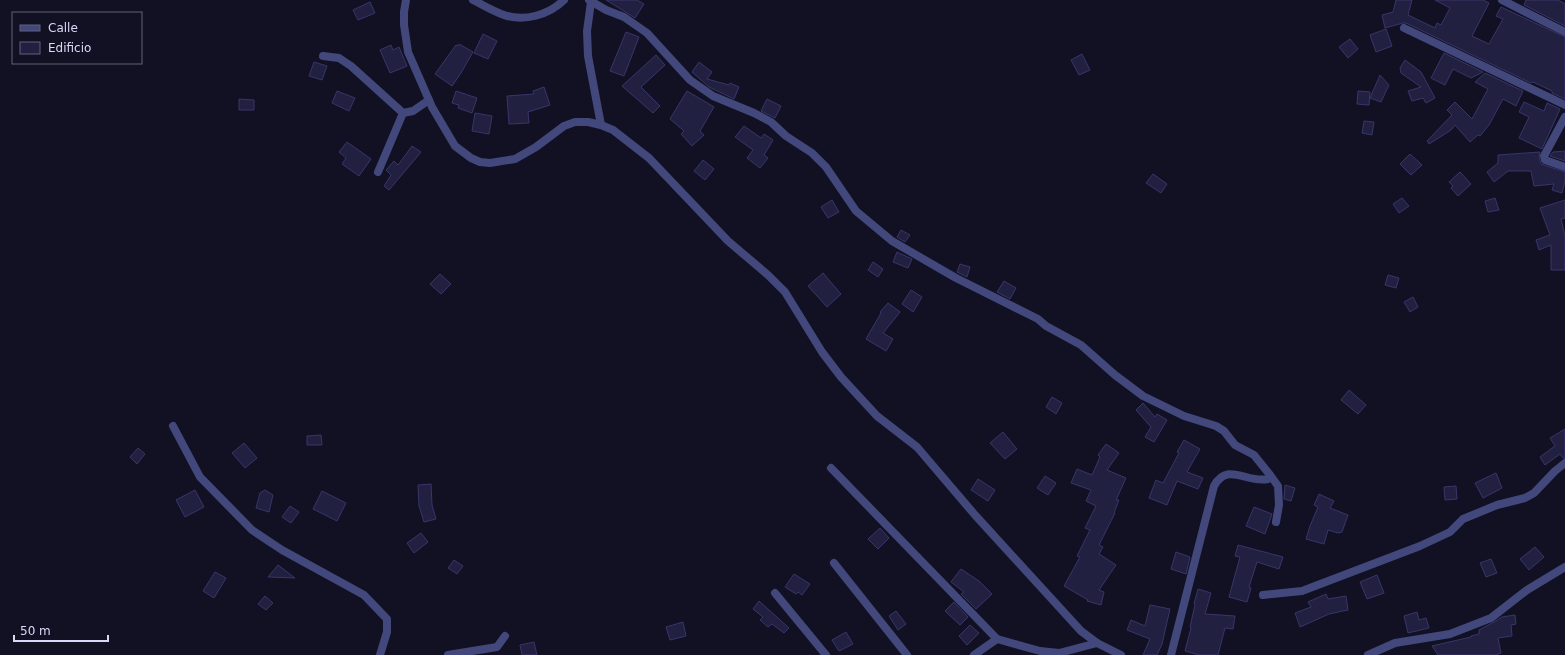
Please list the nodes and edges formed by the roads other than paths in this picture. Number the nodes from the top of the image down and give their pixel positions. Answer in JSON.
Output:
{"nodes":[{"id":1,"x":406,"y":0,"type":"edge"},
{"id":2,"x":473,"y":0,"type":"edge"},
{"id":3,"x":564,"y":0,"type":"edge"},
{"id":4,"x":1502,"y":0,"type":"edge"},
{"id":5,"x":590,"y":1,"type":"edge"},
{"id":6,"x":1404,"y":28,"type":"dead end"},
{"id":7,"x":1565,"y":32,"type":"edge"},
{"id":8,"x":323,"y":56,"type":"dead end"},
{"id":9,"x":429,"y":100,"type":"junction"},
{"id":10,"x":1565,"y":105,"type":"edge"},
{"id":11,"x":403,"y":113,"type":"junction"},
{"id":12,"x":1565,"y":117,"type":"edge"},
{"id":13,"x":601,"y":125,"type":"junction"},
{"id":14,"x":1565,"y":167,"type":"edge"},
{"id":15,"x":378,"y":172,"type":"dead end"},
{"id":16,"x":173,"y":426,"type":"dead end"},
{"id":17,"x":1565,"y":463,"type":"edge"},
{"id":18,"x":831,"y":468,"type":"dead end"},
{"id":19,"x":1270,"y":475,"type":"junction"},
{"id":20,"x":1276,"y":522,"type":"dead end"},
{"id":21,"x":834,"y":563,"type":"dead end"},
{"id":22,"x":1565,"y":567,"type":"edge"},
{"id":23,"x":775,"y":593,"type":"dead end"},
{"id":24,"x":1263,"y":595,"type":"dead end"},
{"id":25,"x":505,"y":636,"type":"dead end"},
{"id":26,"x":997,"y":639,"type":"junction"},
{"id":27,"x":1097,"y":643,"type":"junction"},
{"id":28,"x":1055,"y":654,"type":"edge"},
{"id":29,"x":380,"y":655,"type":"edge"},
{"id":30,"x":448,"y":655,"type":"edge"},
{"id":31,"x":826,"y":655,"type":"edge"},
{"id":32,"x":907,"y":655,"type":"edge"},
{"id":33,"x":974,"y":655,"type":"edge"},
{"id":34,"x":1121,"y":655,"type":"edge"},
{"id":35,"x":1171,"y":655,"type":"edge"},
{"id":36,"x":1368,"y":655,"type":"edge"}],
"edges":[{"from":1,"to":9,"type":"street"},
{"from":2,"to":3,"type":"street"},
{"from":4,"to":7,"type":"street"},
{"from":5,"to":13,"type":"street"},
{"from":5,"to":19,"type":"street"},
{"from":6,"to":10,"type":"street"},
{"from":8,"to":11,"type":"street"},
{"from":9,"to":11,"type":"street"},
{"from":9,"to":13,"type":"street"},
{"from":11,"to":15,"type":"street"},
{"from":12,"to":14,"type":"street"},
{"from":13,"to":27,"type":"street"},
{"from":16,"to":29,"type":"street"},
{"from":17,"to":24,"type":"street"},
{"from":18,"to":26,"type":"street"},
{"from":19,"to":20,"type":"street"},
{"from":19,"to":35,"type":"street"},
{"from":21,"to":32,"type":"street"},
{"from":22,"to":36,"type":"street"},
{"from":23,"to":31,"type":"street"},
{"from":25,"to":30,"type":"street"},
{"from":26,"to":28,"type":"street"},
{"from":26,"to":33,"type":"street"},
{"from":27,"to":28,"type":"street"},
{"from":27,"to":34,"type":"street"}]}
